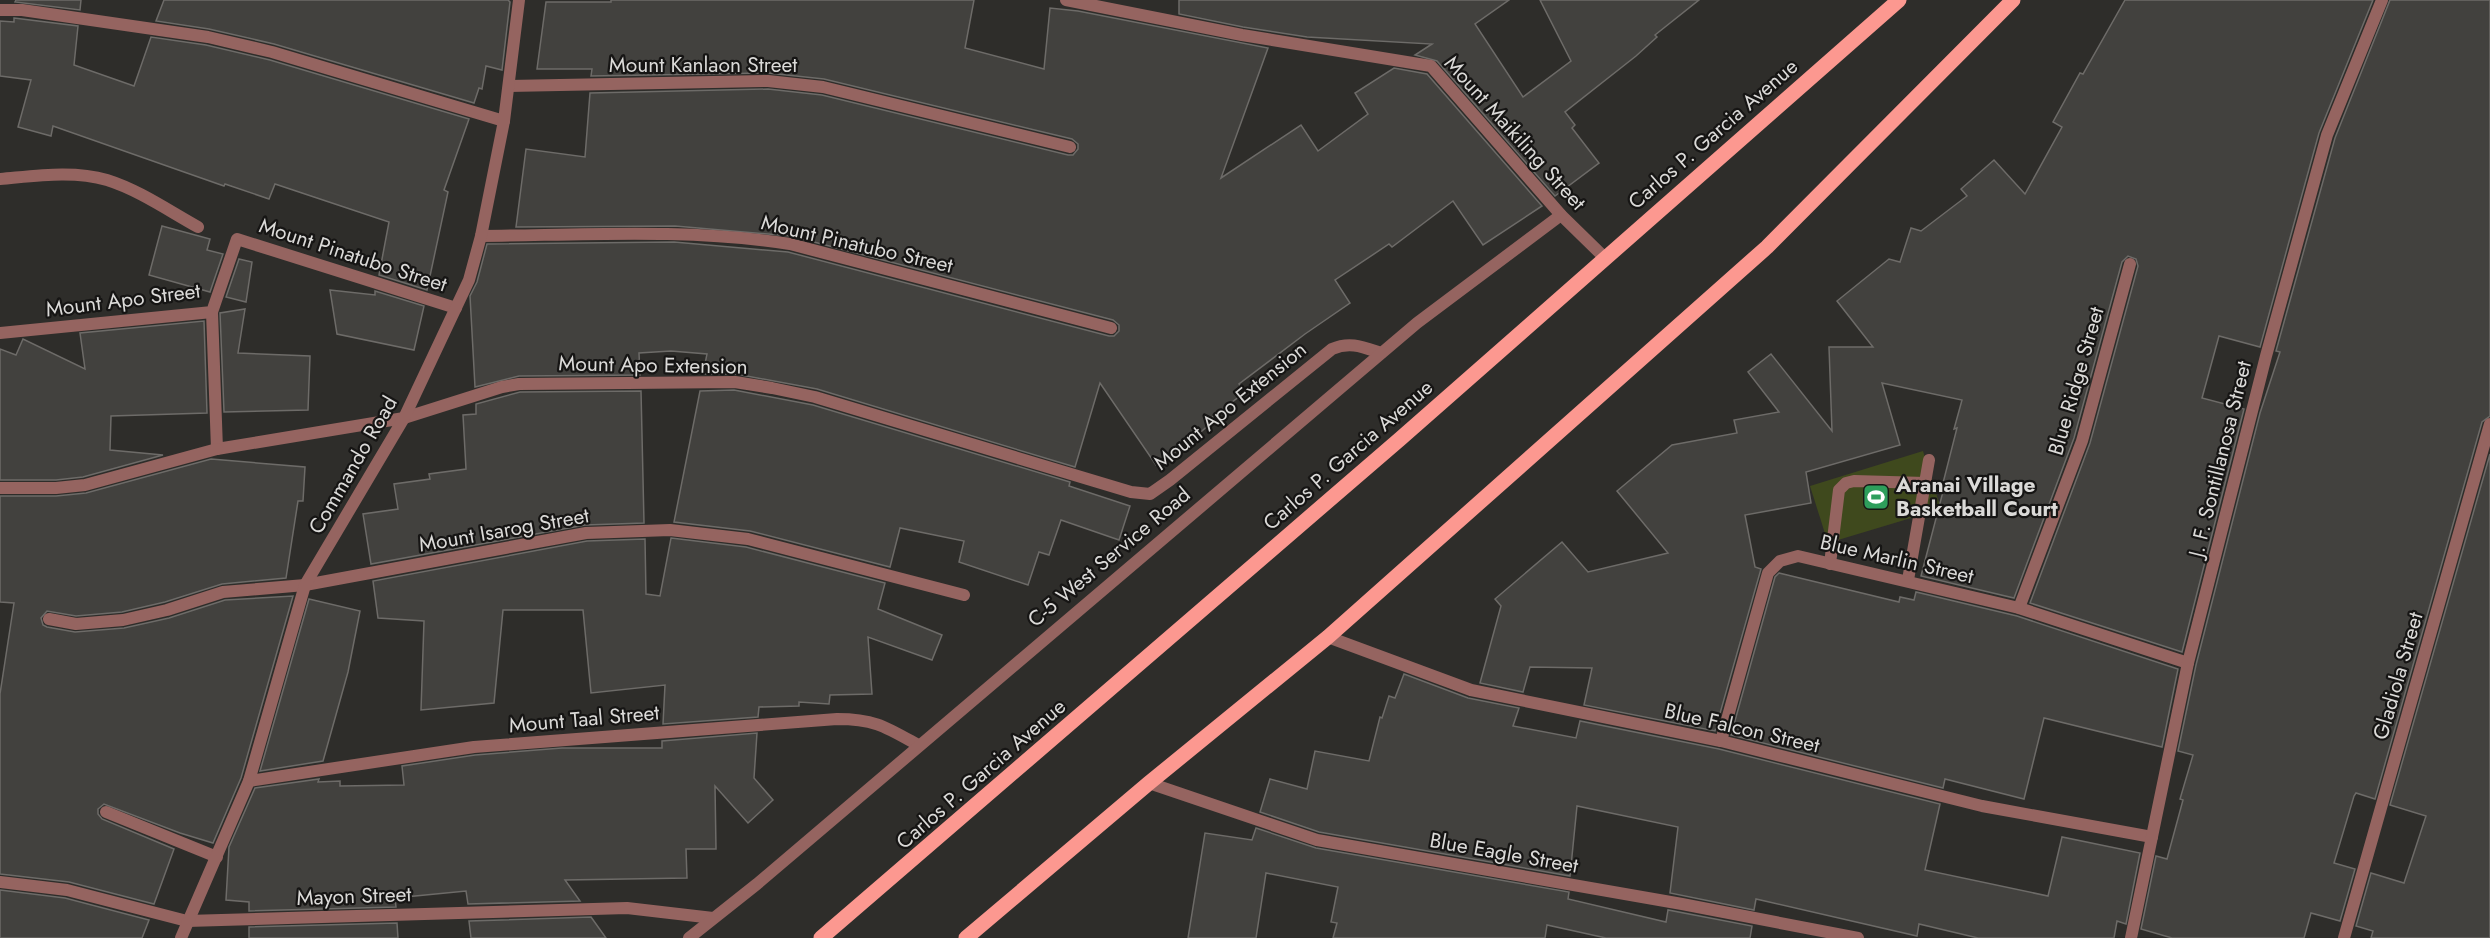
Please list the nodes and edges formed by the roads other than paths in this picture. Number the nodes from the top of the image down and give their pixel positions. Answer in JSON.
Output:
{"nodes":[{"id":1,"x":519,"y":0,"type":"edge"},
{"id":2,"x":1066,"y":0,"type":"edge"},
{"id":3,"x":1899,"y":0,"type":"edge"},
{"id":4,"x":2013,"y":0,"type":"edge"},
{"id":5,"x":2382,"y":0,"type":"edge"},
{"id":6,"x":0,"y":10,"type":"edge"},
{"id":7,"x":509,"y":86,"type":"junction"},
{"id":8,"x":504,"y":122,"type":"junction"},
{"id":9,"x":1070,"y":147,"type":"dead end"},
{"id":10,"x":0,"y":179,"type":"edge"},
{"id":11,"x":1561,"y":215,"type":"junction"},
{"id":12,"x":198,"y":227,"type":"dead end"},
{"id":13,"x":481,"y":236,"type":"junction"},
{"id":14,"x":237,"y":239,"type":"joint"},
{"id":15,"x":1604,"y":257,"type":"junction"},
{"id":16,"x":2130,"y":264,"type":"dead end"},
{"id":17,"x":456,"y":308,"type":"junction"},
{"id":18,"x":212,"y":312,"type":"junction"},
{"id":19,"x":1111,"y":328,"type":"dead end"},
{"id":20,"x":0,"y":333,"type":"edge"},
{"id":21,"x":1381,"y":353,"type":"junction"},
{"id":22,"x":405,"y":418,"type":"junction"},
{"id":23,"x":2490,"y":424,"type":"edge"},
{"id":24,"x":217,"y":449,"type":"junction"},
{"id":25,"x":1929,"y":460,"type":"dead end"},
{"id":26,"x":1925,"y":483,"type":"junction"},
{"id":27,"x":0,"y":488,"type":"edge"},
{"id":28,"x":1830,"y":564,"type":"junction"},
{"id":29,"x":1908,"y":580,"type":"junction"},
{"id":30,"x":305,"y":585,"type":"junction"},
{"id":31,"x":964,"y":595,"type":"dead end"},
{"id":32,"x":2019,"y":608,"type":"junction"},
{"id":33,"x":49,"y":620,"type":"dead end"},
{"id":34,"x":1328,"y":637,"type":"junction"},
{"id":35,"x":2188,"y":663,"type":"junction"},
{"id":36,"x":1721,"y":741,"type":"junction"},
{"id":37,"x":918,"y":746,"type":"junction"},
{"id":38,"x":249,"y":781,"type":"junction"},
{"id":39,"x":1149,"y":783,"type":"junction"},
{"id":40,"x":106,"y":812,"type":"dead end"},
{"id":41,"x":2152,"y":837,"type":"junction"},
{"id":42,"x":217,"y":857,"type":"junction"},
{"id":43,"x":0,"y":882,"type":"edge"},
{"id":44,"x":713,"y":918,"type":"junction"},
{"id":45,"x":187,"y":921,"type":"junction"},
{"id":46,"x":181,"y":938,"type":"edge"},
{"id":47,"x":689,"y":938,"type":"edge"},
{"id":48,"x":821,"y":938,"type":"edge"},
{"id":49,"x":966,"y":938,"type":"edge"},
{"id":50,"x":1858,"y":938,"type":"edge"},
{"id":51,"x":2131,"y":938,"type":"edge"},
{"id":52,"x":2344,"y":938,"type":"edge"}],
"edges":[{"from":1,"to":7,"type":"street","name":"Commando Road"},
{"from":2,"to":11,"type":"street","name":"Mount Maikiling Street"},
{"from":3,"to":15,"type":"main road","name":"Carlos P. Garcia Avenue"},
{"from":4,"to":34,"type":"main road"},
{"from":5,"to":35,"type":"street","name":"J. F. Sontillanosa Street"},
{"from":6,"to":8,"type":"street"},
{"from":7,"to":8,"type":"street","name":"Commando Road"},
{"from":7,"to":9,"type":"street","name":"Mount Kanlaon Street"},
{"from":8,"to":13,"type":"street","name":"Commando Road"},
{"from":10,"to":12,"type":"street"},
{"from":11,"to":15,"type":"street","name":"Mount Maikiling Street"},
{"from":11,"to":21,"type":"street","name":"C-5 West Service Road"},
{"from":13,"to":17,"type":"street","name":"Commando Road"},
{"from":13,"to":19,"type":"street","name":"Mount Pinatubo Street"},
{"from":14,"to":17,"type":"street","name":"Mount Pinatubo Street"},
{"from":14,"to":18,"type":"street","name":"Mount Apo Street"},
{"from":15,"to":48,"type":"main road","name":"Carlos P. Garcia Avenue"},
{"from":16,"to":32,"type":"street","name":"Blue Ridge Street"},
{"from":17,"to":22,"type":"street","name":"Commando Road"},
{"from":18,"to":20,"type":"street","name":"Mount Apo Street"},
{"from":18,"to":24,"type":"street"},
{"from":21,"to":22,"type":"street","name":"Mount Apo Extension"},
{"from":21,"to":37,"type":"street","name":"C-5 West Service Road"},
{"from":22,"to":24,"type":"street","name":"Mount Apo Extension"},
{"from":22,"to":30,"type":"street","name":"Commando Road"},
{"from":23,"to":52,"type":"street","name":"Gladiola Street"},
{"from":24,"to":27,"type":"street","name":"Mount Apo Extension"},
{"from":25,"to":26,"type":"street"},
{"from":26,"to":28,"type":"street"},
{"from":26,"to":29,"type":"street"},
{"from":28,"to":29,"type":"street","name":"Blue Marlin Street"},
{"from":28,"to":36,"type":"street","name":"Blue Marlin Street"},
{"from":29,"to":32,"type":"street","name":"Blue Marlin Street"},
{"from":30,"to":31,"type":"street","name":"Mount Isarog Street"},
{"from":30,"to":33,"type":"street","name":"Mount Isarog Street"},
{"from":30,"to":38,"type":"street","name":"Commando Road"},
{"from":32,"to":35,"type":"street","name":"Blue Marlin Street"},
{"from":34,"to":36,"type":"street","name":"Blue Falcon Street"},
{"from":34,"to":39,"type":"main road"},
{"from":35,"to":41,"type":"street","name":"J. F. Sontillanosa Street"},
{"from":36,"to":41,"type":"street","name":"Blue Falcon Street"},
{"from":37,"to":38,"type":"street","name":"Mount Taal Street"},
{"from":37,"to":44,"type":"street","name":"C-5 West Service Road"},
{"from":38,"to":42,"type":"street","name":"Commando Road"},
{"from":39,"to":49,"type":"main road"},
{"from":39,"to":50,"type":"street","name":"Blue Eagle Street"},
{"from":40,"to":42,"type":"street"},
{"from":41,"to":51,"type":"street","name":"J. F. Sontillanosa Street"},
{"from":42,"to":45,"type":"street","name":"Commando Road"},
{"from":43,"to":45,"type":"street","name":"Mayon Street"},
{"from":44,"to":45,"type":"street","name":"Mayon Street"},
{"from":44,"to":47,"type":"street","name":"C-5 West Service Road"},
{"from":45,"to":46,"type":"street","name":"Commando Road"}]}
